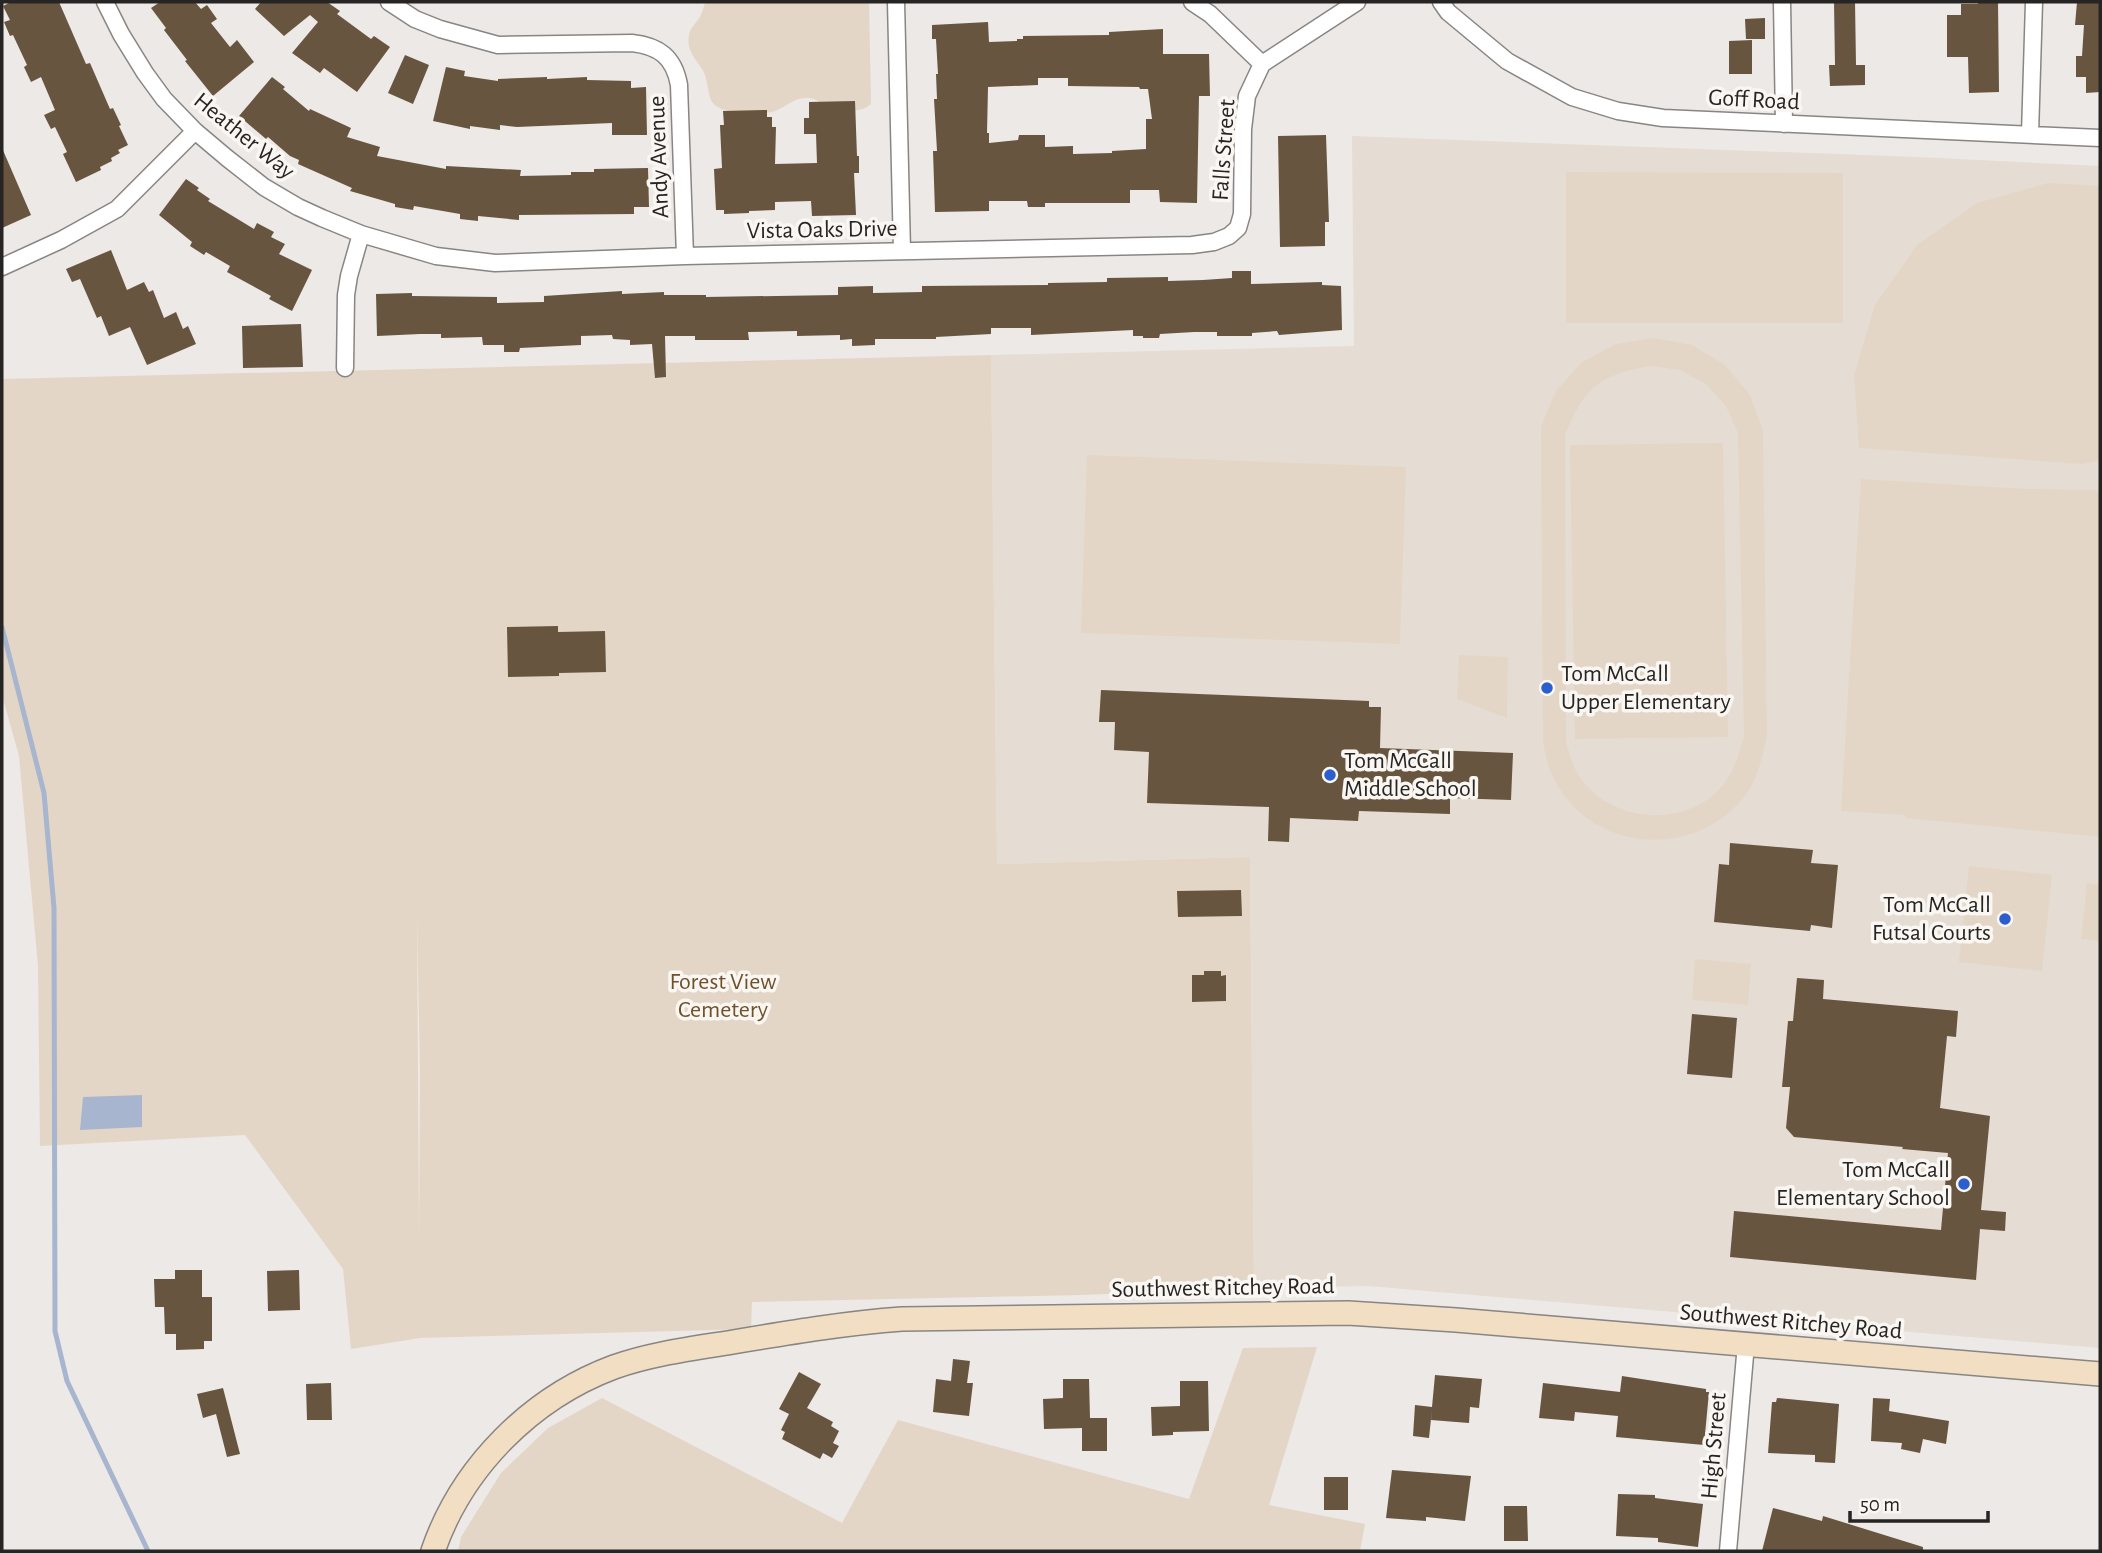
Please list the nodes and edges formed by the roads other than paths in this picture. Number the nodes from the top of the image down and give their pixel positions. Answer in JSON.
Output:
{"nodes":[{"id":1,"x":105,"y":2,"type":"edge"},
{"id":2,"x":390,"y":2,"type":"edge"},
{"id":3,"x":896,"y":2,"type":"edge"},
{"id":4,"x":1192,"y":2,"type":"edge"},
{"id":5,"x":1357,"y":2,"type":"edge"},
{"id":6,"x":1441,"y":2,"type":"edge"},
{"id":7,"x":1782,"y":2,"type":"edge"},
{"id":8,"x":2034,"y":2,"type":"edge"},
{"id":9,"x":1262,"y":64,"type":"junction"},
{"id":10,"x":1784,"y":124,"type":"junction"},
{"id":11,"x":195,"y":131,"type":"junction"},
{"id":12,"x":2030,"y":134,"type":"junction"},
{"id":13,"x":2100,"y":138,"type":"edge"},
{"id":14,"x":1238,"y":228,"type":"joint"},
{"id":15,"x":361,"y":234,"type":"junction"},
{"id":16,"x":404,"y":247,"type":"joint"},
{"id":17,"x":902,"y":251,"type":"junction"},
{"id":18,"x":685,"y":256,"type":"junction"},
{"id":19,"x":2,"y":267,"type":"edge"},
{"id":20,"x":345,"y":368,"type":"dead end"},
{"id":21,"x":1746,"y":1344,"type":"junction"},
{"id":22,"x":2100,"y":1374,"type":"edge"},
{"id":23,"x":433,"y":1551,"type":"edge"},
{"id":24,"x":1728,"y":1551,"type":"edge"}],
"edges":[{"from":1,"to":11,"type":"street","name":"Heather Way"},
{"from":2,"to":18,"type":"street","name":"Andy Avenue"},
{"from":3,"to":17,"type":"street"},
{"from":4,"to":9,"type":"street"},
{"from":5,"to":9,"type":"street"},
{"from":6,"to":10,"type":"street","name":"Goff Road"},
{"from":7,"to":10,"type":"street"},
{"from":8,"to":12,"type":"street"},
{"from":9,"to":14,"type":"street","name":"Falls Street"},
{"from":10,"to":12,"type":"street","name":"Goff Road"},
{"from":11,"to":15,"type":"street","name":"Heather Way"},
{"from":11,"to":19,"type":"street"},
{"from":12,"to":13,"type":"street","name":"Goff Road"},
{"from":14,"to":17,"type":"street","name":"Vista Oaks Drive"},
{"from":15,"to":16,"type":"street","name":"Heather Way"},
{"from":15,"to":20,"type":"street"},
{"from":16,"to":18,"type":"street","name":"Vista Oaks Drive"},
{"from":17,"to":18,"type":"street","name":"Vista Oaks Drive"},
{"from":21,"to":22,"type":"street","name":"Southwest Ritchey Road"},
{"from":21,"to":23,"type":"street","name":"Southwest Ritchey Road"},
{"from":21,"to":24,"type":"street","name":"High Street"}]}
